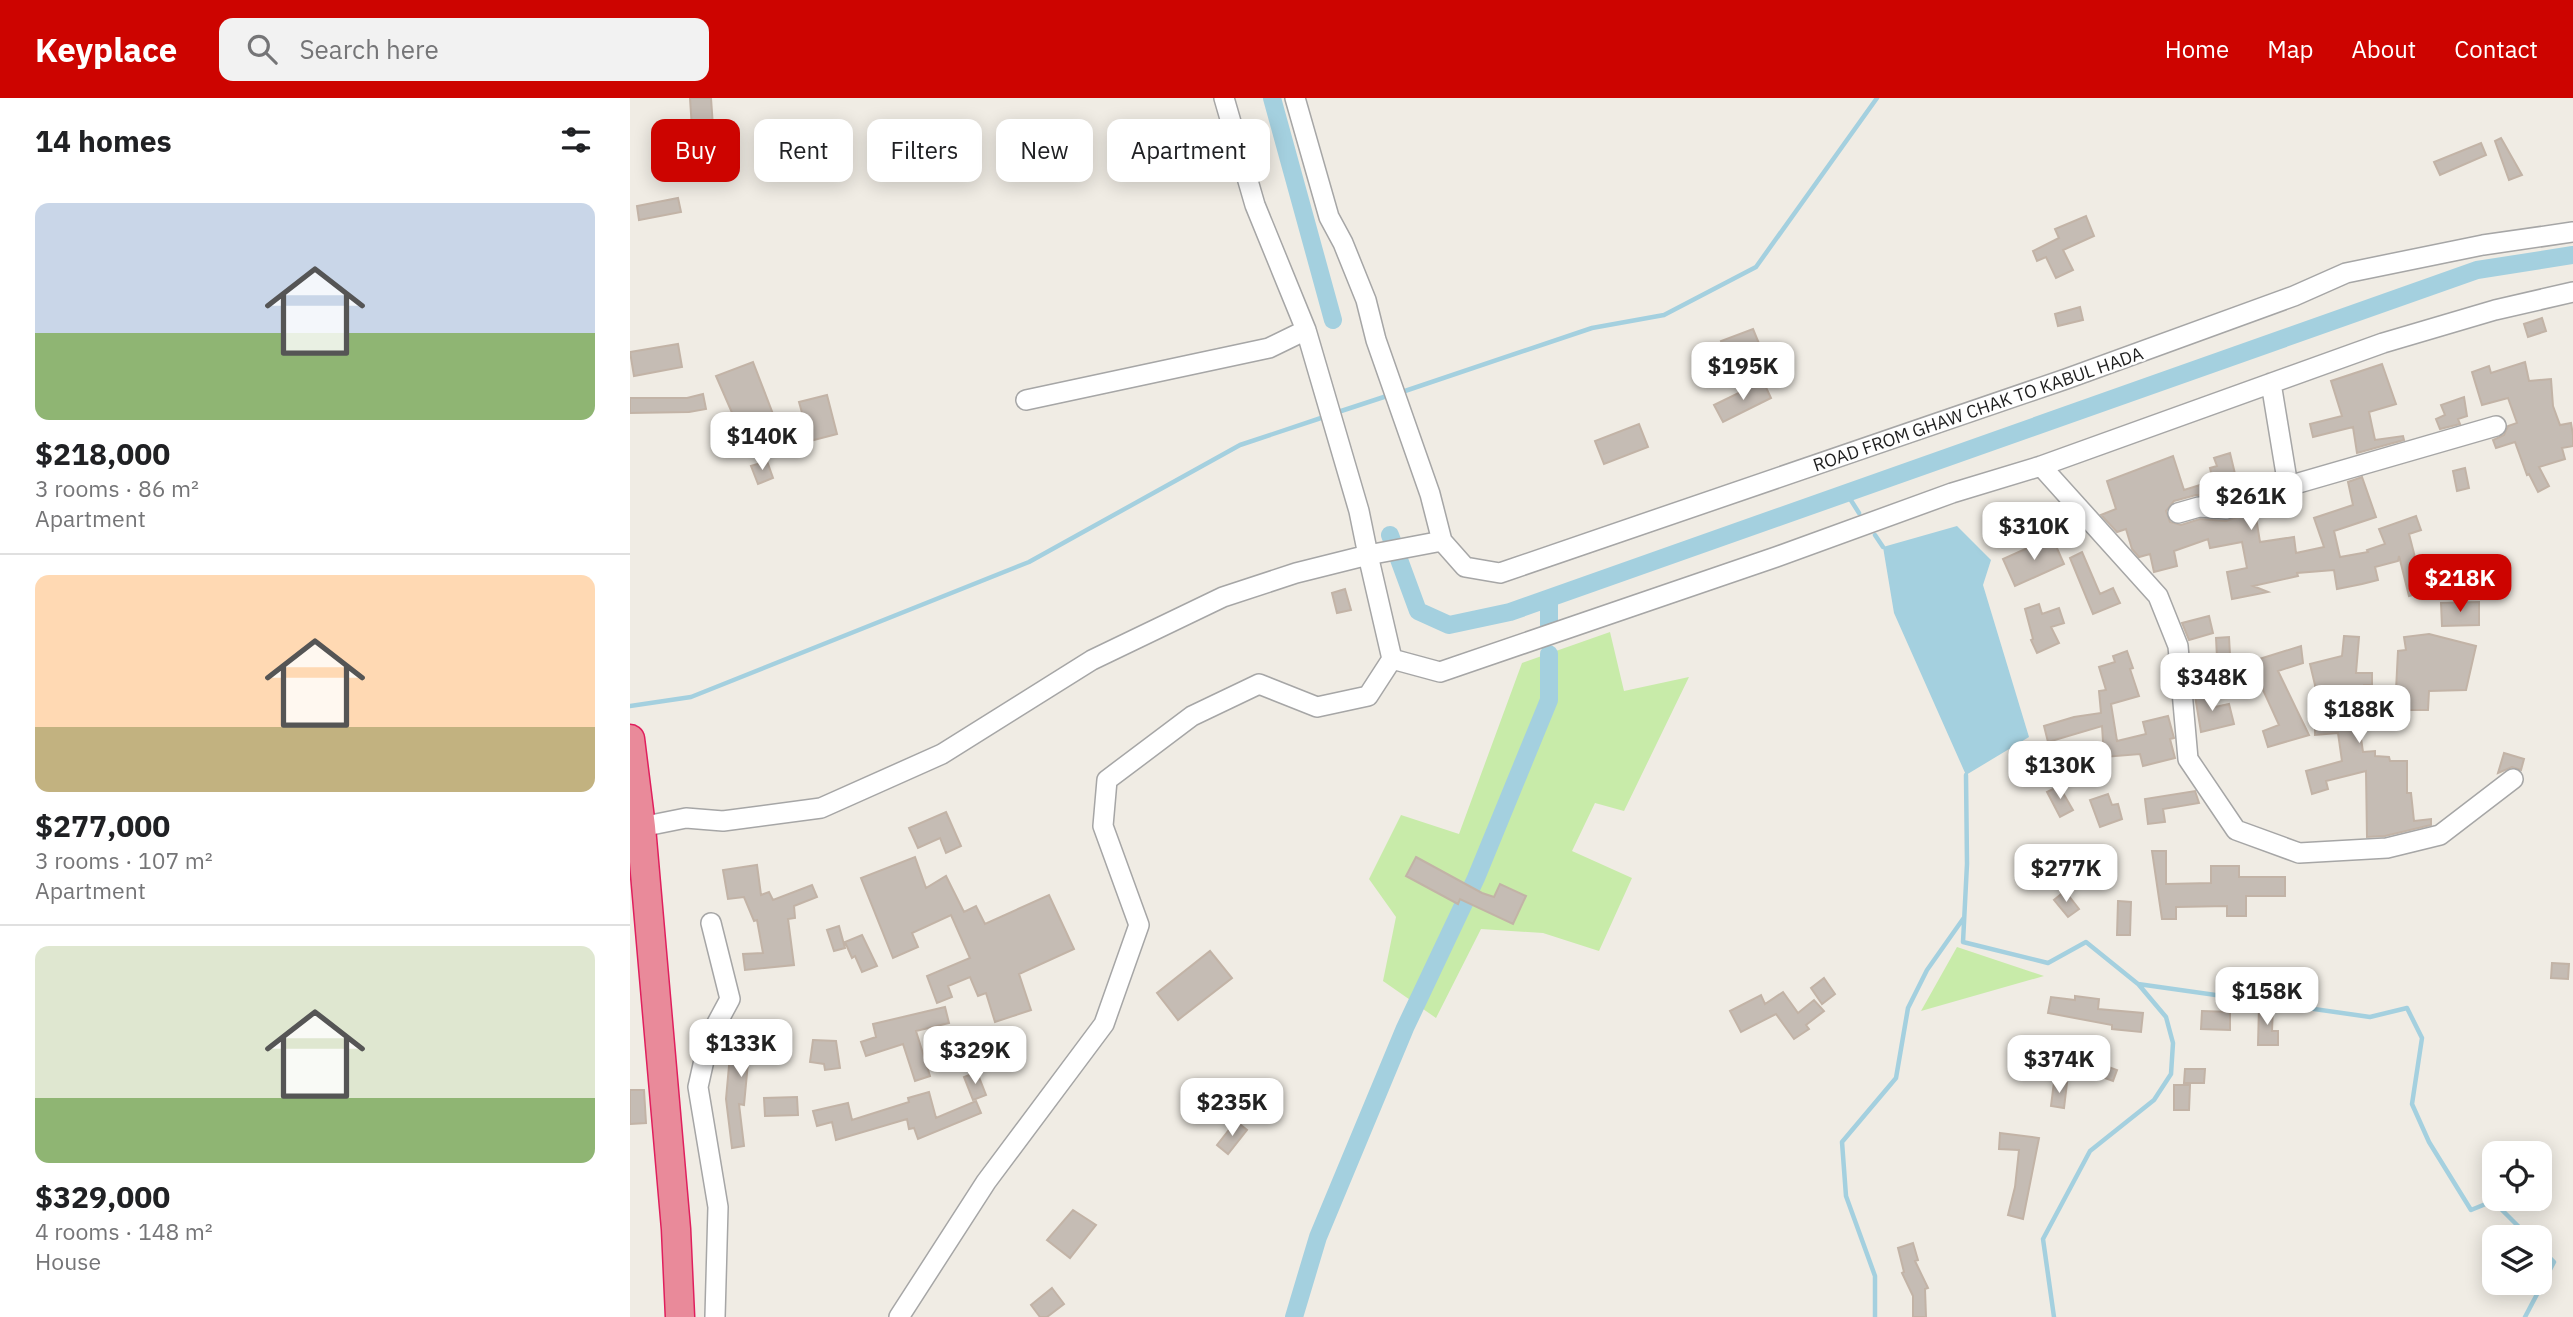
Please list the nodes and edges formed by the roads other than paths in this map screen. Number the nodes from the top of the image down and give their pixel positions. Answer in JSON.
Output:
{"nodes":[{"id":1,"x":1224,"y":98,"type":"edge"},
{"id":2,"x":1295,"y":98,"type":"edge"},
{"id":3,"x":2573,"y":232,"type":"edge"},
{"id":4,"x":2573,"y":292,"type":"edge"},
{"id":5,"x":1306,"y":330,"type":"junction"},
{"id":6,"x":2271,"y":383,"type":"junction"},
{"id":7,"x":1026,"y":400,"type":"dead end"},
{"id":8,"x":2496,"y":426,"type":"dead end"},
{"id":9,"x":2042,"y":466,"type":"junction"},
{"id":10,"x":2288,"y":486,"type":"junction"},
{"id":11,"x":2178,"y":513,"type":"dead end"},
{"id":12,"x":1434,"y":542,"type":"junction"},
{"id":13,"x":1374,"y":553,"type":"junction"},
{"id":14,"x":1392,"y":659,"type":"junction"},
{"id":15,"x":630,"y":739,"type":"edge"},
{"id":16,"x":2513,"y":779,"type":"dead end"},
{"id":17,"x":641,"y":827,"type":"junction"},
{"id":18,"x":636,"y":859,"type":"edge"},
{"id":19,"x":711,"y":923,"type":"dead end"},
{"id":20,"x":680,"y":1317,"type":"edge"},
{"id":21,"x":715,"y":1317,"type":"edge"},
{"id":22,"x":899,"y":1317,"type":"edge"}],
"edges":[{"from":1,"to":5,"type":"street"},
{"from":2,"to":12,"type":"street","name":"ROAD FROM GHAW CHAK TO KABUL HADA"},
{"from":3,"to":12,"type":"street","name":"ROAD FROM GHAW CHAK TO KABUL HADA"},
{"from":4,"to":6,"type":"street"},
{"from":5,"to":7,"type":"street"},
{"from":5,"to":13,"type":"street"},
{"from":6,"to":9,"type":"street"},
{"from":6,"to":10,"type":"street"},
{"from":8,"to":10,"type":"street"},
{"from":9,"to":14,"type":"street"},
{"from":9,"to":16,"type":"street"},
{"from":10,"to":11,"type":"street"},
{"from":12,"to":13,"type":"street"},
{"from":13,"to":14,"type":"street"},
{"from":13,"to":17,"type":"street"},
{"from":14,"to":22,"type":"street"},
{"from":15,"to":17,"type":"highway"},
{"from":17,"to":18,"type":"highway"},
{"from":18,"to":20,"type":"highway"},
{"from":19,"to":21,"type":"street"}]}
